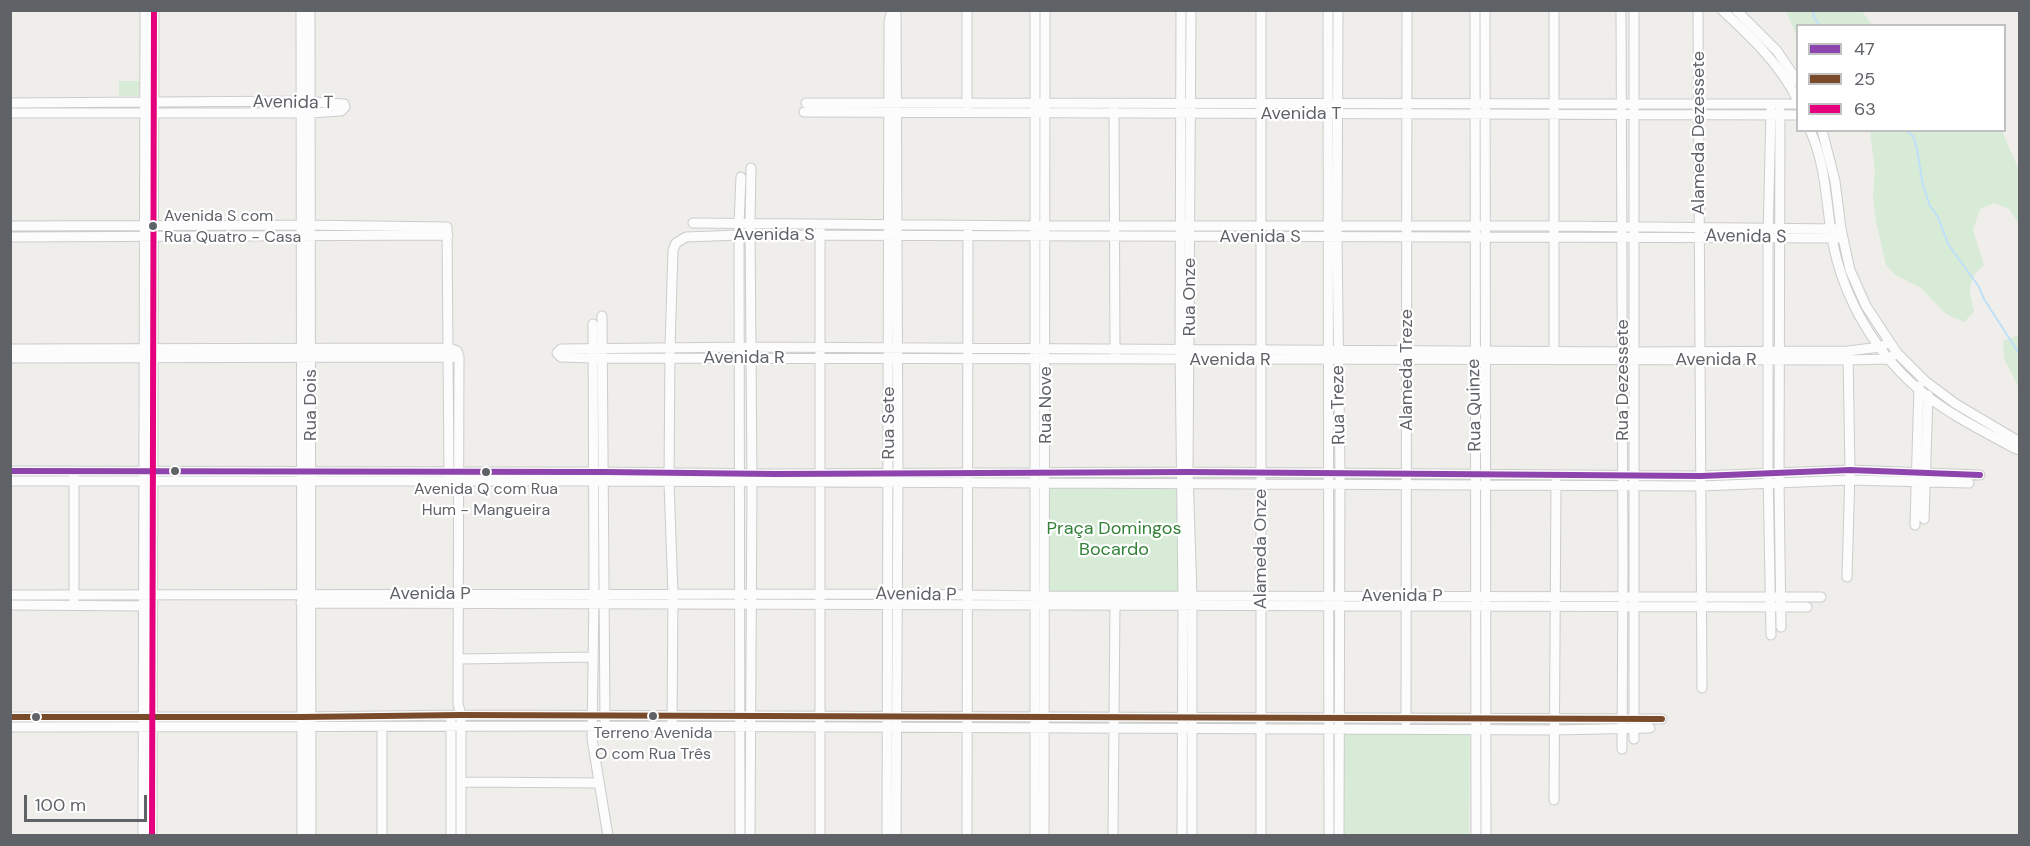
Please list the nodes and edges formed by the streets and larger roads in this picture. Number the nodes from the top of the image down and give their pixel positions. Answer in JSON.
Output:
{"nodes":[{"id":1,"x":145,"y":10,"type":"edge"},
{"id":2,"x":154,"y":10,"type":"edge"},
{"id":3,"x":301,"y":10,"type":"edge"},
{"id":4,"x":310,"y":10,"type":"edge"},
{"id":5,"x":894,"y":10,"type":"edge"},
{"id":6,"x":967,"y":10,"type":"edge"},
{"id":7,"x":1035,"y":10,"type":"edge"},
{"id":8,"x":1045,"y":10,"type":"edge"},
{"id":9,"x":1181,"y":10,"type":"edge"},
{"id":10,"x":1191,"y":10,"type":"edge"},
{"id":11,"x":1261,"y":10,"type":"edge"},
{"id":12,"x":1328,"y":10,"type":"edge"},
{"id":13,"x":1338,"y":10,"type":"edge"},
{"id":14,"x":1407,"y":10,"type":"edge"},
{"id":15,"x":1475,"y":10,"type":"edge"},
{"id":16,"x":1485,"y":10,"type":"edge"},
{"id":17,"x":1554,"y":10,"type":"edge"},
{"id":18,"x":1621,"y":10,"type":"edge"},
{"id":19,"x":1634,"y":10,"type":"edge"},
{"id":20,"x":1698,"y":10,"type":"edge"},
{"id":21,"x":1722,"y":10,"type":"edge"},
{"id":22,"x":1737,"y":10,"type":"edge"},
{"id":23,"x":1796,"y":80,"type":"edge"},
{"id":24,"x":306,"y":101,"type":"junction"},
{"id":25,"x":1796,"y":101,"type":"edge"},
{"id":26,"x":10,"y":103,"type":"edge"},
{"id":27,"x":1796,"y":103,"type":"edge"},
{"id":28,"x":1406,"y":104,"type":"junction"},
{"id":29,"x":1480,"y":104,"type":"junction"},
{"id":30,"x":1554,"y":104,"type":"junction"},
{"id":31,"x":1622,"y":104,"type":"junction"},
{"id":32,"x":1634,"y":104,"type":"junction"},
{"id":33,"x":1698,"y":104,"type":"junction"},
{"id":34,"x":1776,"y":104,"type":"junction"},
{"id":35,"x":805,"y":107,"type":"dead end"},
{"id":36,"x":892,"y":107,"type":"junction"},
{"id":37,"x":967,"y":107,"type":"junction"},
{"id":38,"x":1035,"y":107,"type":"junction"},
{"id":39,"x":149,"y":108,"type":"junction"},
{"id":40,"x":1045,"y":108,"type":"junction"},
{"id":41,"x":1114,"y":108,"type":"junction"},
{"id":42,"x":1186,"y":108,"type":"junction"},
{"id":43,"x":1260,"y":109,"type":"junction"},
{"id":44,"x":1332,"y":109,"type":"junction"},
{"id":45,"x":10,"y":113,"type":"edge"},
{"id":46,"x":306,"y":113,"type":"junction"},
{"id":47,"x":1407,"y":114,"type":"junction"},
{"id":48,"x":1480,"y":115,"type":"junction"},
{"id":49,"x":1554,"y":115,"type":"junction"},
{"id":50,"x":1622,"y":115,"type":"junction"},
{"id":51,"x":1699,"y":115,"type":"junction"},
{"id":52,"x":1776,"y":115,"type":"junction"},
{"id":53,"x":1796,"y":115,"type":"edge"},
{"id":54,"x":1634,"y":116,"type":"junction"},
{"id":55,"x":1811,"y":132,"type":"edge"},
{"id":56,"x":1823,"y":132,"type":"edge"},
{"id":57,"x":751,"y":168,"type":"dead end"},
{"id":58,"x":741,"y":177,"type":"dead end"},
{"id":59,"x":693,"y":223,"type":"dead end"},
{"id":60,"x":739,"y":224,"type":"junction"},
{"id":61,"x":750,"y":224,"type":"junction"},
{"id":62,"x":820,"y":224,"type":"junction"},
{"id":63,"x":892,"y":224,"type":"junction"},
{"id":64,"x":968,"y":225,"type":"junction"},
{"id":65,"x":1185,"y":225,"type":"junction"},
{"id":66,"x":10,"y":226,"type":"edge"},
{"id":67,"x":1035,"y":226,"type":"junction"},
{"id":68,"x":1046,"y":226,"type":"junction"},
{"id":69,"x":1115,"y":226,"type":"junction"},
{"id":70,"x":1261,"y":226,"type":"junction"},
{"id":71,"x":1332,"y":226,"type":"junction"},
{"id":72,"x":1407,"y":226,"type":"junction"},
{"id":73,"x":1480,"y":226,"type":"junction"},
{"id":74,"x":1554,"y":226,"type":"junction"},
{"id":75,"x":306,"y":230,"type":"junction"},
{"id":76,"x":149,"y":231,"type":"junction"},
{"id":77,"x":1622,"y":231,"type":"junction"},
{"id":78,"x":1634,"y":231,"type":"junction"},
{"id":79,"x":1699,"y":232,"type":"junction"},
{"id":80,"x":1773,"y":232,"type":"junction"},
{"id":81,"x":1837,"y":233,"type":"junction"},
{"id":82,"x":739,"y":235,"type":"junction"},
{"id":83,"x":750,"y":235,"type":"junction"},
{"id":84,"x":820,"y":235,"type":"junction"},
{"id":85,"x":892,"y":235,"type":"junction"},
{"id":86,"x":968,"y":236,"type":"junction"},
{"id":87,"x":10,"y":237,"type":"edge"},
{"id":88,"x":1035,"y":237,"type":"junction"},
{"id":89,"x":1045,"y":237,"type":"junction"},
{"id":90,"x":1115,"y":237,"type":"junction"},
{"id":91,"x":1185,"y":237,"type":"junction"},
{"id":92,"x":1260,"y":237,"type":"junction"},
{"id":93,"x":1332,"y":237,"type":"junction"},
{"id":94,"x":1407,"y":237,"type":"junction"},
{"id":95,"x":1554,"y":237,"type":"junction"},
{"id":96,"x":1479,"y":238,"type":"junction"},
{"id":97,"x":602,"y":316,"type":"dead end"},
{"id":98,"x":593,"y":324,"type":"dead end"},
{"id":99,"x":1885,"y":345,"type":"junction"},
{"id":100,"x":670,"y":347,"type":"junction"},
{"id":101,"x":740,"y":347,"type":"junction"},
{"id":102,"x":751,"y":347,"type":"junction"},
{"id":103,"x":820,"y":347,"type":"junction"},
{"id":104,"x":1046,"y":347,"type":"junction"},
{"id":105,"x":968,"y":348,"type":"junction"},
{"id":106,"x":1035,"y":348,"type":"junction"},
{"id":107,"x":1115,"y":348,"type":"junction"},
{"id":108,"x":10,"y":349,"type":"edge"},
{"id":109,"x":1260,"y":349,"type":"junction"},
{"id":110,"x":1333,"y":350,"type":"junction"},
{"id":111,"x":306,"y":353,"type":"junction"},
{"id":112,"x":453,"y":353,"type":"junction"},
{"id":113,"x":561,"y":353,"type":"dead end"},
{"id":114,"x":597,"y":353,"type":"junction"},
{"id":115,"x":893,"y":353,"type":"junction"},
{"id":116,"x":1897,"y":353,"type":"junction"},
{"id":117,"x":149,"y":354,"type":"junction"},
{"id":118,"x":1185,"y":354,"type":"junction"},
{"id":119,"x":1407,"y":355,"type":"junction"},
{"id":120,"x":1479,"y":356,"type":"junction"},
{"id":121,"x":1554,"y":356,"type":"junction"},
{"id":122,"x":1623,"y":356,"type":"junction"},
{"id":123,"x":1634,"y":356,"type":"junction"},
{"id":124,"x":1700,"y":356,"type":"junction"},
{"id":125,"x":1773,"y":356,"type":"junction"},
{"id":126,"x":1848,"y":356,"type":"junction"},
{"id":127,"x":10,"y":358,"type":"edge"},
{"id":128,"x":670,"y":358,"type":"junction"},
{"id":129,"x":740,"y":358,"type":"junction"},
{"id":130,"x":751,"y":358,"type":"junction"},
{"id":131,"x":819,"y":358,"type":"junction"},
{"id":132,"x":1888,"y":358,"type":"junction"},
{"id":133,"x":967,"y":359,"type":"junction"},
{"id":134,"x":1035,"y":359,"type":"junction"},
{"id":135,"x":1046,"y":359,"type":"junction"},
{"id":136,"x":1115,"y":359,"type":"junction"},
{"id":137,"x":1261,"y":360,"type":"junction"},
{"id":138,"x":1328,"y":360,"type":"junction"},
{"id":139,"x":1338,"y":360,"type":"junction"},
{"id":140,"x":1918,"y":375,"type":"junction"},
{"id":141,"x":1928,"y":384,"type":"junction"},
{"id":142,"x":1919,"y":389,"type":"junction"},
{"id":143,"x":1928,"y":397,"type":"junction"},
{"id":144,"x":2019,"y":442,"type":"edge"},
{"id":145,"x":2019,"y":450,"type":"edge"},
{"id":146,"x":10,"y":471,"type":"edge"},
{"id":147,"x":1185,"y":473,"type":"junction"},
{"id":148,"x":1850,"y":475,"type":"junction"},
{"id":149,"x":1980,"y":475,"type":"dead end"},
{"id":150,"x":74,"y":476,"type":"junction"},
{"id":151,"x":148,"y":476,"type":"junction"},
{"id":152,"x":306,"y":476,"type":"junction"},
{"id":153,"x":454,"y":476,"type":"junction"},
{"id":154,"x":599,"y":476,"type":"junction"},
{"id":155,"x":1768,"y":477,"type":"junction"},
{"id":156,"x":1779,"y":477,"type":"junction"},
{"id":157,"x":669,"y":478,"type":"junction"},
{"id":158,"x":741,"y":478,"type":"junction"},
{"id":159,"x":752,"y":478,"type":"junction"},
{"id":160,"x":820,"y":478,"type":"junction"},
{"id":161,"x":894,"y":478,"type":"junction"},
{"id":162,"x":967,"y":478,"type":"junction"},
{"id":163,"x":1035,"y":478,"type":"junction"},
{"id":164,"x":1046,"y":478,"type":"junction"},
{"id":165,"x":1921,"y":478,"type":"junction"},
{"id":166,"x":1262,"y":479,"type":"junction"},
{"id":167,"x":1328,"y":479,"type":"junction"},
{"id":168,"x":1340,"y":479,"type":"junction"},
{"id":169,"x":1408,"y":479,"type":"junction"},
{"id":170,"x":1480,"y":480,"type":"junction"},
{"id":171,"x":1556,"y":480,"type":"junction"},
{"id":172,"x":1623,"y":480,"type":"junction"},
{"id":173,"x":10,"y":481,"type":"edge"},
{"id":174,"x":1634,"y":481,"type":"junction"},
{"id":175,"x":1701,"y":481,"type":"junction"},
{"id":176,"x":1185,"y":483,"type":"junction"},
{"id":177,"x":1969,"y":483,"type":"dead end"},
{"id":178,"x":1924,"y":519,"type":"dead end"},
{"id":179,"x":1915,"y":525,"type":"dead end"},
{"id":180,"x":1847,"y":578,"type":"dead end"},
{"id":181,"x":741,"y":594,"type":"junction"},
{"id":182,"x":751,"y":594,"type":"junction"},
{"id":183,"x":10,"y":595,"type":"edge"},
{"id":184,"x":1261,"y":596,"type":"junction"},
{"id":185,"x":1702,"y":597,"type":"junction"},
{"id":186,"x":1771,"y":597,"type":"junction"},
{"id":187,"x":1821,"y":597,"type":"dead end"},
{"id":188,"x":306,"y":598,"type":"junction"},
{"id":189,"x":598,"y":598,"type":"junction"},
{"id":190,"x":458,"y":599,"type":"junction"},
{"id":191,"x":673,"y":599,"type":"junction"},
{"id":192,"x":708,"y":599,"type":"junction"},
{"id":193,"x":892,"y":599,"type":"junction"},
{"id":194,"x":820,"y":600,"type":"junction"},
{"id":195,"x":968,"y":600,"type":"junction"},
{"id":196,"x":1040,"y":600,"type":"junction"},
{"id":197,"x":74,"y":601,"type":"junction"},
{"id":198,"x":148,"y":601,"type":"junction"},
{"id":199,"x":1115,"y":601,"type":"junction"},
{"id":200,"x":1188,"y":601,"type":"junction"},
{"id":201,"x":1407,"y":601,"type":"junction"},
{"id":202,"x":1476,"y":601,"type":"junction"},
{"id":203,"x":1486,"y":601,"type":"junction"},
{"id":204,"x":1334,"y":602,"type":"junction"},
{"id":205,"x":1556,"y":602,"type":"junction"},
{"id":206,"x":1628,"y":602,"type":"junction"},
{"id":207,"x":1782,"y":602,"type":"junction"},
{"id":208,"x":10,"y":605,"type":"edge"},
{"id":209,"x":604,"y":605,"type":"junction"},
{"id":210,"x":740,"y":605,"type":"junction"},
{"id":211,"x":751,"y":605,"type":"junction"},
{"id":212,"x":1261,"y":606,"type":"junction"},
{"id":213,"x":1808,"y":607,"type":"dead end"},
{"id":214,"x":1701,"y":608,"type":"junction"},
{"id":215,"x":1771,"y":608,"type":"junction"},
{"id":216,"x":1782,"y":627,"type":"dead end"},
{"id":217,"x":1771,"y":635,"type":"dead end"},
{"id":218,"x":593,"y":657,"type":"junction"},
{"id":219,"x":459,"y":659,"type":"junction"},
{"id":220,"x":1702,"y":688,"type":"dead end"},
{"id":221,"x":456,"y":716,"type":"junction"},
{"id":222,"x":672,"y":716,"type":"junction"},
{"id":223,"x":10,"y":717,"type":"edge"},
{"id":224,"x":820,"y":717,"type":"junction"},
{"id":225,"x":1040,"y":718,"type":"junction"},
{"id":226,"x":1114,"y":718,"type":"junction"},
{"id":227,"x":1261,"y":718,"type":"junction"},
{"id":228,"x":1334,"y":718,"type":"junction"},
{"id":229,"x":1406,"y":718,"type":"junction"},
{"id":230,"x":1662,"y":719,"type":"dead end"},
{"id":231,"x":592,"y":721,"type":"junction"},
{"id":232,"x":604,"y":721,"type":"junction"},
{"id":233,"x":148,"y":722,"type":"junction"},
{"id":234,"x":306,"y":722,"type":"junction"},
{"id":235,"x":745,"y":722,"type":"junction"},
{"id":236,"x":891,"y":722,"type":"junction"},
{"id":237,"x":966,"y":723,"type":"junction"},
{"id":238,"x":1187,"y":723,"type":"junction"},
{"id":239,"x":1622,"y":724,"type":"junction"},
{"id":240,"x":1633,"y":724,"type":"junction"},
{"id":241,"x":1481,"y":725,"type":"junction"},
{"id":242,"x":1555,"y":725,"type":"junction"},
{"id":243,"x":456,"y":726,"type":"junction"},
{"id":244,"x":10,"y":727,"type":"edge"},
{"id":245,"x":382,"y":727,"type":"junction"},
{"id":246,"x":672,"y":727,"type":"junction"},
{"id":247,"x":820,"y":728,"type":"junction"},
{"id":248,"x":1650,"y":728,"type":"dead end"},
{"id":249,"x":1040,"y":729,"type":"junction"},
{"id":250,"x":1114,"y":729,"type":"junction"},
{"id":251,"x":1261,"y":729,"type":"junction"},
{"id":252,"x":1334,"y":729,"type":"junction"},
{"id":253,"x":1406,"y":729,"type":"junction"},
{"id":254,"x":1634,"y":740,"type":"dead end"},
{"id":255,"x":1622,"y":749,"type":"dead end"},
{"id":256,"x":461,"y":782,"type":"junction"},
{"id":257,"x":599,"y":783,"type":"junction"},
{"id":258,"x":1554,"y":800,"type":"dead end"},
{"id":259,"x":143,"y":836,"type":"edge"},
{"id":260,"x":152,"y":836,"type":"edge"},
{"id":261,"x":302,"y":836,"type":"edge"},
{"id":262,"x":311,"y":836,"type":"edge"},
{"id":263,"x":382,"y":836,"type":"edge"},
{"id":264,"x":451,"y":836,"type":"edge"},
{"id":265,"x":461,"y":836,"type":"edge"},
{"id":266,"x":608,"y":836,"type":"edge"},
{"id":267,"x":740,"y":836,"type":"edge"},
{"id":268,"x":750,"y":836,"type":"edge"},
{"id":269,"x":820,"y":836,"type":"edge"},
{"id":270,"x":887,"y":836,"type":"edge"},
{"id":271,"x":896,"y":836,"type":"edge"},
{"id":272,"x":967,"y":836,"type":"edge"},
{"id":273,"x":1035,"y":836,"type":"edge"},
{"id":274,"x":1044,"y":836,"type":"edge"},
{"id":275,"x":1113,"y":836,"type":"edge"},
{"id":276,"x":1182,"y":836,"type":"edge"},
{"id":277,"x":1192,"y":836,"type":"edge"},
{"id":278,"x":1261,"y":836,"type":"edge"},
{"id":279,"x":1329,"y":836,"type":"edge"},
{"id":280,"x":1339,"y":836,"type":"edge"},
{"id":281,"x":1476,"y":836,"type":"edge"},
{"id":282,"x":1486,"y":836,"type":"edge"}],
"edges":[{"from":1,"to":39,"type":"street"},
{"from":2,"to":39,"type":"street"},
{"from":3,"to":24,"type":"street","name":"Rua Dois"},
{"from":4,"to":24,"type":"street","name":"Rua Dois"},
{"from":5,"to":36,"type":"street","name":"Rua Sete"},
{"from":6,"to":37,"type":"street"},
{"from":7,"to":38,"type":"street","name":"Rua Nove"},
{"from":8,"to":40,"type":"street","name":"Rua Nove"},
{"from":9,"to":42,"type":"street","name":"Rua Onze"},
{"from":10,"to":42,"type":"street","name":"Rua Onze"},
{"from":11,"to":43,"type":"street","name":"Alameda Onze"},
{"from":12,"to":44,"type":"street","name":"Rua Treze"},
{"from":13,"to":44,"type":"street","name":"Rua Treze"},
{"from":14,"to":28,"type":"street","name":"Alameda Treze"},
{"from":15,"to":29,"type":"street","name":"Rua Quinze"},
{"from":16,"to":29,"type":"street","name":"Rua Quinze"},
{"from":17,"to":30,"type":"street"},
{"from":18,"to":31,"type":"street","name":"Rua Dezessete"},
{"from":19,"to":32,"type":"street","name":"Rua Dezessete"},
{"from":20,"to":33,"type":"street","name":"Alameda Dezessete"},
{"from":21,"to":25,"type":"street"},
{"from":22,"to":23,"type":"street"},
{"from":24,"to":39,"type":"street","name":"Avenida T"},
{"from":24,"to":46,"type":"street","name":"Rua Dois"},
{"from":24,"to":46,"type":"street","name":"Avenida T"},
{"from":26,"to":39,"type":"street","name":"Avenida T"},
{"from":27,"to":34,"type":"street","name":"Avenida T"},
{"from":28,"to":29,"type":"street","name":"Avenida T"},
{"from":28,"to":44,"type":"street","name":"Avenida T"},
{"from":28,"to":47,"type":"street","name":"Alameda Treze"},
{"from":29,"to":30,"type":"street","name":"Avenida T"},
{"from":29,"to":48,"type":"street","name":"Rua Quinze"},
{"from":30,"to":31,"type":"street","name":"Avenida T"},
{"from":30,"to":49,"type":"street"},
{"from":31,"to":32,"type":"street","name":"Avenida T"},
{"from":31,"to":50,"type":"street","name":"Rua Dezessete"},
{"from":32,"to":33,"type":"street","name":"Avenida T"},
{"from":32,"to":54,"type":"street","name":"Rua Dezessete"},
{"from":33,"to":34,"type":"street","name":"Avenida T"},
{"from":33,"to":51,"type":"street","name":"Alameda Dezessete"},
{"from":34,"to":52,"type":"street"},
{"from":35,"to":36,"type":"street","name":"Avenida T"},
{"from":36,"to":37,"type":"street","name":"Avenida T"},
{"from":36,"to":63,"type":"street","name":"Rua Sete"},
{"from":37,"to":38,"type":"street","name":"Avenida T"},
{"from":38,"to":40,"type":"street","name":"Avenida T"},
{"from":38,"to":67,"type":"street","name":"Rua Nove"},
{"from":39,"to":45,"type":"street","name":"Avenida T"},
{"from":39,"to":46,"type":"street","name":"Avenida T"},
{"from":39,"to":76,"type":"street"},
{"from":40,"to":41,"type":"street","name":"Avenida T"},
{"from":40,"to":68,"type":"street","name":"Rua Nove"},
{"from":41,"to":42,"type":"street","name":"Avenida T"},
{"from":41,"to":69,"type":"street"},
{"from":42,"to":43,"type":"street","name":"Avenida T"},
{"from":42,"to":65,"type":"street","name":"Rua Onze"},
{"from":43,"to":44,"type":"street","name":"Avenida T"},
{"from":43,"to":70,"type":"street","name":"Alameda Onze"},
{"from":44,"to":47,"type":"street","name":"Avenida T"},
{"from":44,"to":71,"type":"street","name":"Rua Treze"},
{"from":46,"to":75,"type":"street","name":"Rua Dois"},
{"from":47,"to":48,"type":"street","name":"Avenida T"},
{"from":47,"to":72,"type":"street","name":"Alameda Treze"},
{"from":48,"to":49,"type":"street","name":"Avenida T"},
{"from":48,"to":73,"type":"street","name":"Rua Quinze"},
{"from":49,"to":50,"type":"street","name":"Avenida T"},
{"from":49,"to":74,"type":"street"},
{"from":50,"to":54,"type":"street","name":"Avenida T"},
{"from":50,"to":77,"type":"street","name":"Rua Dezessete"},
{"from":51,"to":52,"type":"street","name":"Avenida T"},
{"from":51,"to":54,"type":"street","name":"Avenida T"},
{"from":51,"to":79,"type":"street","name":"Alameda Dezessete"},
{"from":52,"to":53,"type":"street","name":"Avenida T"},
{"from":52,"to":80,"type":"street"},
{"from":54,"to":78,"type":"street","name":"Rua Dezessete"},
{"from":55,"to":81,"type":"street"},
{"from":56,"to":81,"type":"street"},
{"from":57,"to":61,"type":"street"},
{"from":58,"to":60,"type":"street"},
{"from":59,"to":60,"type":"street","name":"Avenida S"},
{"from":60,"to":61,"type":"street","name":"Avenida S"},
{"from":60,"to":82,"type":"street"},
{"from":61,"to":62,"type":"street","name":"Avenida S"},
{"from":61,"to":83,"type":"street"},
{"from":62,"to":63,"type":"street","name":"Avenida S"},
{"from":62,"to":84,"type":"street"},
{"from":63,"to":64,"type":"street","name":"Avenida S"},
{"from":63,"to":85,"type":"street","name":"Rua Sete"},
{"from":64,"to":67,"type":"street","name":"Avenida S"},
{"from":64,"to":86,"type":"street"},
{"from":65,"to":69,"type":"street","name":"Avenida S"},
{"from":65,"to":70,"type":"street","name":"Avenida S"},
{"from":65,"to":91,"type":"street","name":"Rua Onze"},
{"from":66,"to":76,"type":"street"},
{"from":67,"to":68,"type":"street","name":"Avenida S"},
{"from":67,"to":88,"type":"street","name":"Rua Nove"},
{"from":68,"to":69,"type":"street","name":"Avenida S"},
{"from":68,"to":89,"type":"street","name":"Rua Nove"},
{"from":69,"to":90,"type":"street"},
{"from":70,"to":71,"type":"street","name":"Avenida S"},
{"from":70,"to":92,"type":"street","name":"Alameda Onze"},
{"from":71,"to":72,"type":"street","name":"Avenida S"},
{"from":71,"to":93,"type":"street","name":"Rua Treze"},
{"from":72,"to":73,"type":"street","name":"Avenida S"},
{"from":72,"to":94,"type":"street","name":"Alameda Treze"},
{"from":73,"to":74,"type":"street","name":"Avenida S"},
{"from":73,"to":96,"type":"street","name":"Rua Quinze"},
{"from":74,"to":77,"type":"street","name":"Avenida S"},
{"from":74,"to":95,"type":"street"},
{"from":75,"to":76,"type":"street"},
{"from":75,"to":111,"type":"street","name":"Rua Dois"},
{"from":75,"to":112,"type":"street"},
{"from":76,"to":87,"type":"street"},
{"from":76,"to":117,"type":"street"},
{"from":77,"to":78,"type":"street","name":"Avenida S"},
{"from":77,"to":95,"type":"street","name":"Avenida S"},
{"from":77,"to":122,"type":"street","name":"Rua Dezessete"},
{"from":78,"to":79,"type":"street","name":"Avenida S"},
{"from":78,"to":123,"type":"street","name":"Rua Dezessete"},
{"from":79,"to":80,"type":"street","name":"Avenida S"},
{"from":79,"to":124,"type":"street","name":"Alameda Dezessete"},
{"from":80,"to":81,"type":"street","name":"Avenida S"},
{"from":80,"to":125,"type":"street"},
{"from":81,"to":99,"type":"street"},
{"from":82,"to":83,"type":"street","name":"Avenida S"},
{"from":82,"to":100,"type":"street","name":"Avenida S"},
{"from":82,"to":101,"type":"street"},
{"from":83,"to":84,"type":"street","name":"Avenida S"},
{"from":83,"to":102,"type":"street"},
{"from":84,"to":85,"type":"street","name":"Avenida S"},
{"from":84,"to":103,"type":"street"},
{"from":85,"to":86,"type":"street","name":"Avenida S"},
{"from":85,"to":115,"type":"street","name":"Rua Sete"},
{"from":86,"to":88,"type":"street","name":"Avenida S"},
{"from":86,"to":105,"type":"street"},
{"from":88,"to":89,"type":"street","name":"Avenida S"},
{"from":88,"to":106,"type":"street","name":"Rua Nove"},
{"from":89,"to":90,"type":"street","name":"Avenida S"},
{"from":89,"to":104,"type":"street","name":"Rua Nove"},
{"from":90,"to":91,"type":"street","name":"Avenida S"},
{"from":90,"to":107,"type":"street"},
{"from":91,"to":92,"type":"street","name":"Avenida S"},
{"from":91,"to":118,"type":"street","name":"Rua Onze"},
{"from":92,"to":93,"type":"street","name":"Avenida S"},
{"from":92,"to":109,"type":"street","name":"Alameda Onze"},
{"from":93,"to":94,"type":"street","name":"Avenida S"},
{"from":93,"to":110,"type":"street","name":"Rua Treze"},
{"from":94,"to":96,"type":"street","name":"Avenida S"},
{"from":94,"to":119,"type":"street","name":"Alameda Treze"},
{"from":95,"to":96,"type":"street","name":"Avenida S"},
{"from":95,"to":121,"type":"street"},
{"from":96,"to":120,"type":"street","name":"Rua Quinze"},
{"from":97,"to":114,"type":"street"},
{"from":98,"to":114,"type":"street"},
{"from":99,"to":116,"type":"street"},
{"from":99,"to":126,"type":"street","name":"Avenida R"},
{"from":99,"to":132,"type":"street"},
{"from":100,"to":101,"type":"street","name":"Avenida R"},
{"from":100,"to":114,"type":"street","name":"Avenida R"},
{"from":100,"to":128,"type":"street"},
{"from":101,"to":102,"type":"street","name":"Avenida R"},
{"from":101,"to":129,"type":"street"},
{"from":102,"to":103,"type":"street","name":"Avenida R"},
{"from":102,"to":130,"type":"street"},
{"from":103,"to":115,"type":"street","name":"Avenida R"},
{"from":103,"to":131,"type":"street"},
{"from":104,"to":106,"type":"street","name":"Avenida R"},
{"from":104,"to":107,"type":"street","name":"Avenida R"},
{"from":104,"to":135,"type":"street","name":"Rua Nove"},
{"from":105,"to":106,"type":"street","name":"Avenida R"},
{"from":105,"to":115,"type":"street","name":"Avenida R"},
{"from":105,"to":133,"type":"street"},
{"from":106,"to":134,"type":"street","name":"Rua Nove"},
{"from":107,"to":118,"type":"street","name":"Avenida R"},
{"from":107,"to":136,"type":"street"},
{"from":108,"to":117,"type":"street"},
{"from":109,"to":110,"type":"street","name":"Avenida R"},
{"from":109,"to":118,"type":"street","name":"Avenida R"},
{"from":109,"to":137,"type":"street","name":"Alameda Onze"},
{"from":110,"to":119,"type":"street","name":"Avenida R"},
{"from":110,"to":138,"type":"street","name":"Rua Treze"},
{"from":110,"to":139,"type":"street","name":"Rua Treze"},
{"from":111,"to":112,"type":"street"},
{"from":111,"to":117,"type":"street"},
{"from":111,"to":152,"type":"street","name":"Rua Dois"},
{"from":112,"to":153,"type":"street"},
{"from":113,"to":114,"type":"street","name":"Avenida R"},
{"from":114,"to":128,"type":"street","name":"Avenida R"},
{"from":114,"to":154,"type":"street"},
{"from":115,"to":131,"type":"street","name":"Avenida R"},
{"from":115,"to":133,"type":"street","name":"Avenida R"},
{"from":115,"to":161,"type":"street","name":"Rua Sete"},
{"from":116,"to":132,"type":"street","name":"Avenida R"},
{"from":116,"to":140,"type":"street"},
{"from":117,"to":127,"type":"street"},
{"from":117,"to":151,"type":"street"},
{"from":118,"to":136,"type":"street","name":"Avenida R"},
{"from":118,"to":137,"type":"street","name":"Avenida R"},
{"from":118,"to":147,"type":"street","name":"Rua Onze"},
{"from":119,"to":120,"type":"street","name":"Avenida R"},
{"from":119,"to":139,"type":"street","name":"Avenida R"},
{"from":119,"to":169,"type":"street","name":"Alameda Treze"},
{"from":120,"to":121,"type":"street","name":"Avenida R"},
{"from":120,"to":170,"type":"street","name":"Rua Quinze"},
{"from":121,"to":122,"type":"street","name":"Avenida R"},
{"from":122,"to":123,"type":"street","name":"Avenida R"},
{"from":122,"to":172,"type":"street","name":"Rua Dezessete"},
{"from":123,"to":124,"type":"street","name":"Avenida R"},
{"from":123,"to":174,"type":"street","name":"Rua Dezessete"},
{"from":124,"to":125,"type":"street","name":"Avenida R"},
{"from":124,"to":175,"type":"street","name":"Alameda Dezessete"},
{"from":125,"to":126,"type":"street","name":"Avenida R"},
{"from":125,"to":155,"type":"street"},
{"from":125,"to":156,"type":"street"},
{"from":126,"to":132,"type":"street","name":"Avenida R"},
{"from":126,"to":148,"type":"street"},
{"from":128,"to":129,"type":"street","name":"Avenida R"},
{"from":128,"to":157,"type":"street"},
{"from":129,"to":130,"type":"street","name":"Avenida R"},
{"from":129,"to":158,"type":"street"},
{"from":130,"to":131,"type":"street","name":"Avenida R"},
{"from":130,"to":159,"type":"street"},
{"from":131,"to":160,"type":"street"},
{"from":132,"to":142,"type":"street"},
{"from":133,"to":134,"type":"street","name":"Avenida R"},
{"from":133,"to":162,"type":"street"},
{"from":134,"to":135,"type":"street","name":"Avenida R"},
{"from":134,"to":163,"type":"street","name":"Rua Nove"},
{"from":135,"to":136,"type":"street","name":"Avenida R"},
{"from":135,"to":164,"type":"street","name":"Rua Nove"},
{"from":137,"to":138,"type":"street","name":"Avenida R"},
{"from":137,"to":166,"type":"street","name":"Alameda Onze"},
{"from":138,"to":139,"type":"street","name":"Avenida R"},
{"from":138,"to":167,"type":"street","name":"Rua Treze"},
{"from":139,"to":168,"type":"street","name":"Rua Treze"},
{"from":140,"to":141,"type":"street"},
{"from":140,"to":142,"type":"street"},
{"from":141,"to":143,"type":"street"},
{"from":141,"to":144,"type":"street"},
{"from":142,"to":143,"type":"street"},
{"from":142,"to":165,"type":"street"},
{"from":143,"to":145,"type":"street"},
{"from":143,"to":165,"type":"street"},
{"from":146,"to":150,"type":"street"},
{"from":147,"to":164,"type":"street"},
{"from":147,"to":166,"type":"street"},
{"from":147,"to":176,"type":"street","name":"Rua Onze"},
{"from":148,"to":156,"type":"street"},
{"from":148,"to":165,"type":"street"},
{"from":148,"to":180,"type":"street"},
{"from":149,"to":165,"type":"street"},
{"from":150,"to":151,"type":"street"},
{"from":150,"to":173,"type":"street"},
{"from":150,"to":197,"type":"street"},
{"from":151,"to":152,"type":"street"},
{"from":151,"to":198,"type":"street"},
{"from":152,"to":153,"type":"street"},
{"from":152,"to":188,"type":"street","name":"Rua Dois"},
{"from":153,"to":154,"type":"street"},
{"from":153,"to":190,"type":"street"},
{"from":154,"to":157,"type":"street"},
{"from":154,"to":189,"type":"street"},
{"from":155,"to":156,"type":"street"},
{"from":155,"to":175,"type":"street"},
{"from":155,"to":186,"type":"street"},
{"from":156,"to":207,"type":"street"},
{"from":157,"to":158,"type":"street"},
{"from":157,"to":191,"type":"street"},
{"from":158,"to":159,"type":"street"},
{"from":158,"to":181,"type":"street"},
{"from":159,"to":160,"type":"street"},
{"from":159,"to":182,"type":"street"},
{"from":160,"to":161,"type":"street"},
{"from":160,"to":194,"type":"street"},
{"from":161,"to":162,"type":"street"},
{"from":161,"to":193,"type":"street","name":"Rua Sete"},
{"from":162,"to":163,"type":"street"},
{"from":162,"to":195,"type":"street"},
{"from":163,"to":164,"type":"street"},
{"from":163,"to":196,"type":"street","name":"Rua Nove"},
{"from":164,"to":176,"type":"street"},
{"from":164,"to":196,"type":"street","name":"Rua Nove"},
{"from":165,"to":177,"type":"street"},
{"from":165,"to":178,"type":"street"},
{"from":165,"to":179,"type":"street"},
{"from":166,"to":167,"type":"street"},
{"from":166,"to":176,"type":"street"},
{"from":166,"to":184,"type":"street","name":"Alameda Onze"},
{"from":167,"to":168,"type":"street"},
{"from":167,"to":204,"type":"street","name":"Rua Treze"},
{"from":168,"to":169,"type":"street"},
{"from":168,"to":204,"type":"street","name":"Rua Treze"},
{"from":169,"to":170,"type":"street"},
{"from":169,"to":201,"type":"street","name":"Alameda Treze"},
{"from":170,"to":171,"type":"street"},
{"from":170,"to":202,"type":"street","name":"Rua Quinze"},
{"from":170,"to":203,"type":"street","name":"Rua Quinze"},
{"from":171,"to":172,"type":"street"},
{"from":171,"to":205,"type":"street"},
{"from":172,"to":174,"type":"street"},
{"from":172,"to":206,"type":"street","name":"Rua Dezessete"},
{"from":174,"to":175,"type":"street"},
{"from":174,"to":206,"type":"street","name":"Rua Dezessete"},
{"from":175,"to":185,"type":"street","name":"Alameda Dezessete"},
{"from":176,"to":200,"type":"street","name":"Rua Onze"},
{"from":181,"to":182,"type":"street","name":"Avenida P"},
{"from":181,"to":192,"type":"street","name":"Avenida P"},
{"from":181,"to":210,"type":"street"},
{"from":182,"to":194,"type":"street","name":"Avenida P"},
{"from":182,"to":211,"type":"street"},
{"from":183,"to":197,"type":"street","name":"Avenida P"},
{"from":184,"to":200,"type":"street","name":"Avenida P"},
{"from":184,"to":204,"type":"street","name":"Avenida P"},
{"from":184,"to":212,"type":"street","name":"Alameda Onze"},
{"from":185,"to":186,"type":"street","name":"Avenida P"},
{"from":185,"to":206,"type":"street","name":"Avenida P"},
{"from":185,"to":214,"type":"street","name":"Alameda Dezessete"},
{"from":186,"to":207,"type":"street","name":"Avenida P"},
{"from":186,"to":215,"type":"street"},
{"from":187,"to":207,"type":"street","name":"Avenida P"},
{"from":188,"to":190,"type":"street","name":"Avenida P"},
{"from":188,"to":198,"type":"street","name":"Avenida P"},
{"from":188,"to":234,"type":"street","name":"Rua Dois"},
{"from":189,"to":190,"type":"street","name":"Avenida P"},
{"from":189,"to":191,"type":"street","name":"Avenida P"},
{"from":189,"to":209,"type":"street"},
{"from":189,"to":218,"type":"street"},
{"from":190,"to":219,"type":"street"},
{"from":191,"to":192,"type":"street","name":"Avenida P"},
{"from":191,"to":209,"type":"street","name":"Avenida P"},
{"from":191,"to":222,"type":"street"},
{"from":192,"to":210,"type":"street","name":"Avenida P"},
{"from":193,"to":194,"type":"street","name":"Avenida P"},
{"from":193,"to":195,"type":"street","name":"Avenida P"},
{"from":193,"to":236,"type":"street","name":"Rua Sete"},
{"from":194,"to":211,"type":"street","name":"Avenida P"},
{"from":194,"to":224,"type":"street"},
{"from":195,"to":196,"type":"street","name":"Avenida P"},
{"from":195,"to":237,"type":"street"},
{"from":196,"to":199,"type":"street","name":"Avenida P"},
{"from":196,"to":225,"type":"street","name":"Rua Nove"},
{"from":197,"to":198,"type":"street","name":"Avenida P"},
{"from":197,"to":208,"type":"street","name":"Avenida P"},
{"from":198,"to":233,"type":"street"},
{"from":199,"to":200,"type":"street","name":"Avenida P"},
{"from":199,"to":226,"type":"street"},
{"from":200,"to":212,"type":"street","name":"Avenida P"},
{"from":200,"to":238,"type":"street","name":"Rua Onze"},
{"from":201,"to":202,"type":"street","name":"Avenida P"},
{"from":201,"to":204,"type":"street","name":"Avenida P"},
{"from":201,"to":229,"type":"street","name":"Alameda Treze"},
{"from":202,"to":203,"type":"street","name":"Avenida P"},
{"from":202,"to":241,"type":"street","name":"Rua Quinze"},
{"from":203,"to":205,"type":"street","name":"Avenida P"},
{"from":203,"to":241,"type":"street","name":"Rua Quinze"},
{"from":204,"to":212,"type":"street","name":"Avenida P"},
{"from":204,"to":228,"type":"street","name":"Rua Treze"},
{"from":205,"to":206,"type":"street","name":"Avenida P"},
{"from":205,"to":242,"type":"street"},
{"from":206,"to":214,"type":"street","name":"Avenida P"},
{"from":206,"to":239,"type":"street","name":"Rua Dezessete"},
{"from":206,"to":240,"type":"street","name":"Rua Dezessete"},
{"from":207,"to":213,"type":"street","name":"Avenida P"},
{"from":207,"to":215,"type":"street","name":"Avenida P"},
{"from":207,"to":216,"type":"street"},
{"from":209,"to":232,"type":"street"},
{"from":210,"to":211,"type":"street","name":"Avenida P"},
{"from":210,"to":235,"type":"street"},
{"from":211,"to":235,"type":"street"},
{"from":212,"to":227,"type":"street","name":"Alameda Onze"},
{"from":214,"to":215,"type":"street","name":"Avenida P"},
{"from":214,"to":220,"type":"street","name":"Alameda Dezessete"},
{"from":215,"to":217,"type":"street"},
{"from":218,"to":219,"type":"street"},
{"from":218,"to":231,"type":"street"},
{"from":219,"to":221,"type":"street"},
{"from":221,"to":231,"type":"street"},
{"from":221,"to":234,"type":"street"},
{"from":221,"to":243,"type":"street"},
{"from":222,"to":232,"type":"street"},
{"from":222,"to":235,"type":"street"},
{"from":222,"to":246,"type":"street"},
{"from":223,"to":233,"type":"street"},
{"from":224,"to":235,"type":"street"},
{"from":224,"to":236,"type":"street"},
{"from":224,"to":247,"type":"street"},
{"from":225,"to":226,"type":"street"},
{"from":225,"to":237,"type":"street"},
{"from":225,"to":249,"type":"street","name":"Rua Nove"},
{"from":226,"to":238,"type":"street"},
{"from":226,"to":250,"type":"street"},
{"from":227,"to":228,"type":"street"},
{"from":227,"to":238,"type":"street"},
{"from":227,"to":251,"type":"street","name":"Alameda Onze"},
{"from":228,"to":229,"type":"street"},
{"from":228,"to":252,"type":"street","name":"Rua Treze"},
{"from":229,"to":241,"type":"street"},
{"from":229,"to":253,"type":"street","name":"Alameda Treze"},
{"from":230,"to":240,"type":"street"},
{"from":231,"to":232,"type":"street"},
{"from":231,"to":243,"type":"street"},
{"from":231,"to":257,"type":"street"},
{"from":232,"to":246,"type":"street"},
{"from":233,"to":234,"type":"street"},
{"from":233,"to":244,"type":"street"},
{"from":233,"to":259,"type":"street"},
{"from":233,"to":260,"type":"street"},
{"from":234,"to":245,"type":"street"},
{"from":234,"to":261,"type":"street","name":"Rua Dois"},
{"from":234,"to":262,"type":"street","name":"Rua Dois"},
{"from":235,"to":246,"type":"street"},
{"from":235,"to":247,"type":"street"},
{"from":235,"to":267,"type":"street"},
{"from":235,"to":268,"type":"street"},
{"from":236,"to":237,"type":"street"},
{"from":236,"to":247,"type":"street"},
{"from":236,"to":270,"type":"street","name":"Rua Sete"},
{"from":236,"to":271,"type":"street","name":"Rua Sete"},
{"from":237,"to":249,"type":"street"},
{"from":237,"to":272,"type":"street"},
{"from":238,"to":250,"type":"street"},
{"from":238,"to":251,"type":"street"},
{"from":238,"to":276,"type":"street","name":"Rua Onze"},
{"from":238,"to":277,"type":"street","name":"Rua Onze"},
{"from":239,"to":240,"type":"street"},
{"from":239,"to":242,"type":"street"},
{"from":239,"to":255,"type":"street","name":"Rua Dezessete"},
{"from":240,"to":248,"type":"street"},
{"from":240,"to":254,"type":"street","name":"Rua Dezessete"},
{"from":241,"to":242,"type":"street"},
{"from":241,"to":253,"type":"street"},
{"from":241,"to":281,"type":"street","name":"Rua Quinze"},
{"from":241,"to":282,"type":"street","name":"Rua Quinze"},
{"from":242,"to":258,"type":"street"},
{"from":243,"to":245,"type":"street"},
{"from":243,"to":256,"type":"street"},
{"from":243,"to":264,"type":"street"},
{"from":245,"to":263,"type":"street"},
{"from":247,"to":269,"type":"street"},
{"from":249,"to":250,"type":"street"},
{"from":249,"to":273,"type":"street","name":"Rua Nove"},
{"from":249,"to":274,"type":"street","name":"Rua Nove"},
{"from":250,"to":275,"type":"street"},
{"from":251,"to":252,"type":"street"},
{"from":251,"to":278,"type":"street","name":"Alameda Onze"},
{"from":252,"to":253,"type":"street"},
{"from":252,"to":279,"type":"street","name":"Rua Treze"},
{"from":252,"to":280,"type":"street","name":"Rua Treze"},
{"from":256,"to":257,"type":"street"},
{"from":256,"to":265,"type":"street"},
{"from":257,"to":266,"type":"street"}]}
